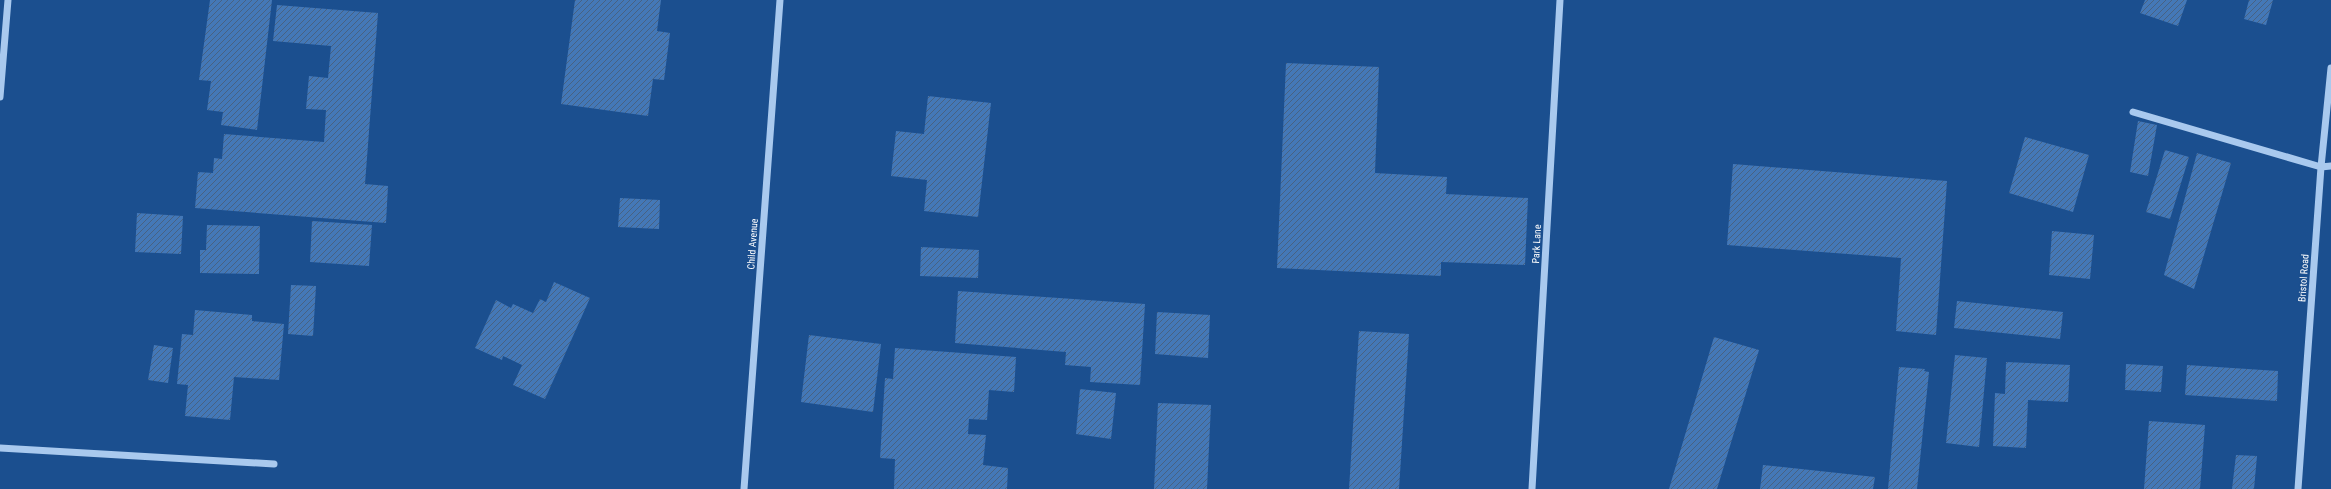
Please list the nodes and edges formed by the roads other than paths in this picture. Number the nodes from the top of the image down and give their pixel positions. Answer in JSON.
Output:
{"nodes":[{"id":1,"x":8,"y":0,"type":"edge"},
{"id":2,"x":780,"y":0,"type":"edge"},
{"id":3,"x":1560,"y":0,"type":"edge"},
{"id":4,"x":2331,"y":68,"type":"edge"},
{"id":5,"x":0,"y":96,"type":"edge"},
{"id":6,"x":2133,"y":112,"type":"dead end"},
{"id":7,"x":2331,"y":166,"type":"edge"},
{"id":8,"x":2321,"y":167,"type":"junction"},
{"id":9,"x":0,"y":448,"type":"edge"},
{"id":10,"x":274,"y":464,"type":"dead end"},
{"id":11,"x":744,"y":489,"type":"edge"},
{"id":12,"x":1532,"y":489,"type":"edge"},
{"id":13,"x":2298,"y":489,"type":"edge"}],
"edges":[{"from":1,"to":5,"type":"street"},
{"from":2,"to":11,"type":"street","name":"Child Avenue"},
{"from":3,"to":12,"type":"street","name":"Park Lane"},
{"from":4,"to":8,"type":"street","name":"Bristol Road"},
{"from":6,"to":8,"type":"street"},
{"from":7,"to":8,"type":"street"},
{"from":8,"to":13,"type":"street","name":"Bristol Road"},
{"from":9,"to":10,"type":"street"}]}
